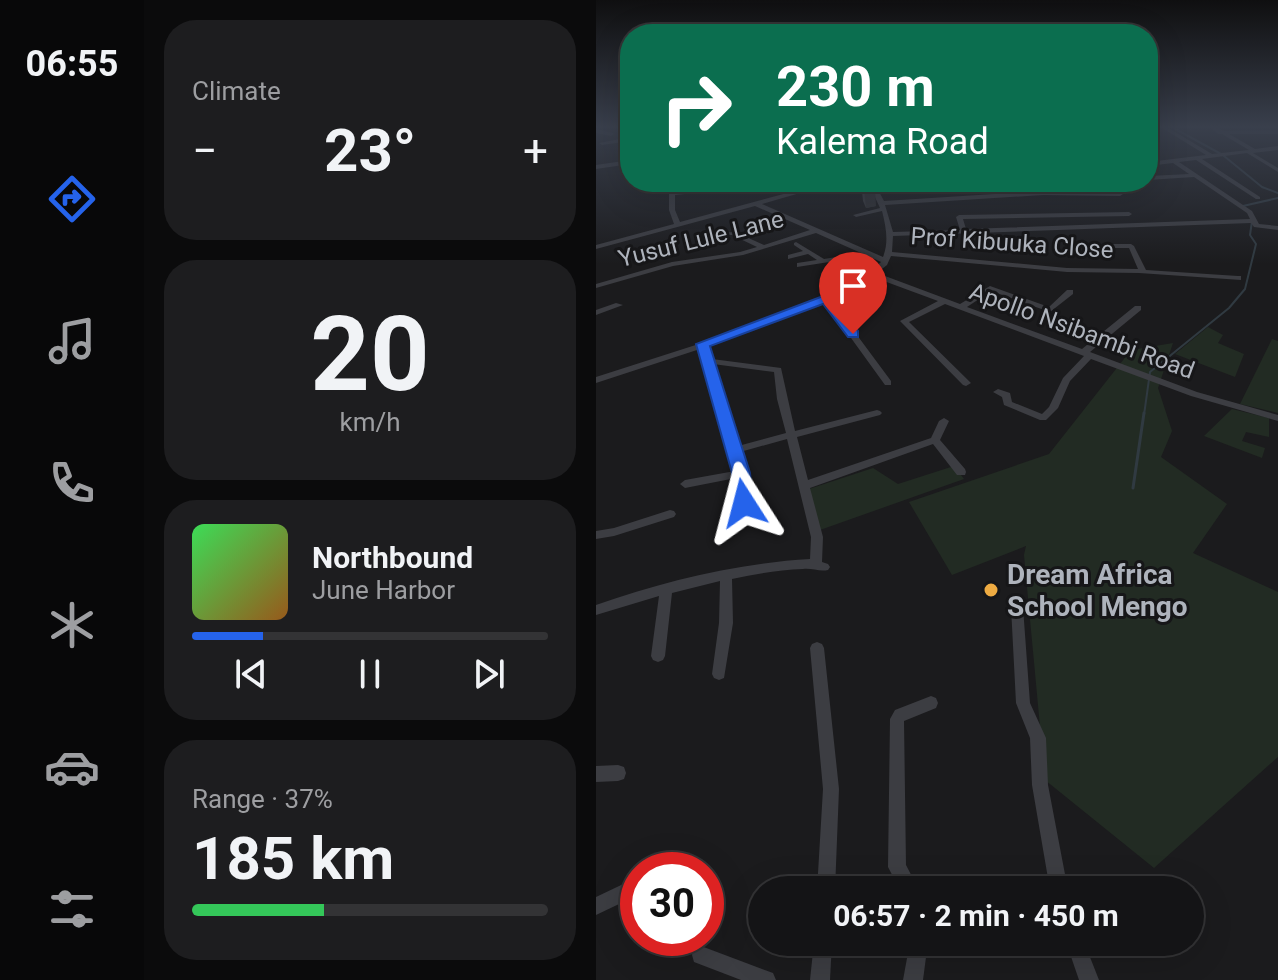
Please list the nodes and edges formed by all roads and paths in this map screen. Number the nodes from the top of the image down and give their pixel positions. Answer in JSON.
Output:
{"nodes":[{"id":1,"x":1189,"y":172,"type":"edge"},
{"id":2,"x":1217,"y":172,"type":"edge"},
{"id":3,"x":1194,"y":175,"type":"junction"},
{"id":4,"x":1158,"y":177,"type":"edge"},
{"id":5,"x":705,"y":192,"type":"edge"},
{"id":6,"x":788,"y":192,"type":"edge"},
{"id":7,"x":876,"y":192,"type":"edge"},
{"id":8,"x":673,"y":193,"type":"joint"},
{"id":9,"x":1120,"y":194,"type":"dead end"},
{"id":10,"x":1258,"y":198,"type":"dead end"},
{"id":11,"x":757,"y":204,"type":"junction"},
{"id":12,"x":883,"y":206,"type":"junction"},
{"id":13,"x":1129,"y":214,"type":"dead end"},
{"id":14,"x":856,"y":215,"type":"dead end"},
{"id":15,"x":1251,"y":221,"type":"junction"},
{"id":16,"x":677,"y":224,"type":"junction"},
{"id":17,"x":1278,"y":228,"type":"edge"},
{"id":18,"x":963,"y":230,"type":"junction"},
{"id":19,"x":815,"y":231,"type":"junction"},
{"id":20,"x":719,"y":234,"type":"dead end"},
{"id":21,"x":890,"y":234,"type":"junction"},
{"id":22,"x":796,"y":244,"type":"dead end"},
{"id":23,"x":1103,"y":246,"type":"dead end"},
{"id":24,"x":596,"y":247,"type":"edge"},
{"id":25,"x":764,"y":247,"type":"junction"},
{"id":26,"x":808,"y":252,"type":"junction"},
{"id":27,"x":867,"y":254,"type":"junction"},
{"id":28,"x":791,"y":257,"type":"dead end"},
{"id":29,"x":887,"y":257,"type":"junction"},
{"id":30,"x":823,"y":261,"type":"junction"},
{"id":31,"x":800,"y":265,"type":"dead end"},
{"id":32,"x":1142,"y":272,"type":"junction"},
{"id":33,"x":874,"y":275,"type":"junction"},
{"id":34,"x":1238,"y":278,"type":"dead end"},
{"id":35,"x":596,"y":286,"type":"edge"},
{"id":36,"x":1070,"y":292,"type":"dead end"},
{"id":37,"x":826,"y":298,"type":"junction"},
{"id":38,"x":943,"y":302,"type":"junction"},
{"id":39,"x":619,"y":305,"type":"dead end"},
{"id":40,"x":960,"y":308,"type":"junction"},
{"id":41,"x":1138,"y":308,"type":"dead end"},
{"id":42,"x":596,"y":313,"type":"edge"},
{"id":43,"x":703,"y":344,"type":"junction"},
{"id":44,"x":1088,"y":353,"type":"junction"},
{"id":45,"x":710,"y":361,"type":"junction"},
{"id":46,"x":596,"y":380,"type":"edge"},
{"id":47,"x":888,"y":383,"type":"dead end"},
{"id":48,"x":966,"y":383,"type":"dead end"},
{"id":49,"x":998,"y":392,"type":"dead end"},
{"id":50,"x":877,"y":413,"type":"dead end"},
{"id":51,"x":1278,"y":418,"type":"edge"},
{"id":52,"x":944,"y":421,"type":"dead end"},
{"id":53,"x":791,"y":437,"type":"junction"},
{"id":54,"x":935,"y":440,"type":"junction"},
{"id":55,"x":734,"y":450,"type":"junction"},
{"id":56,"x":961,"y":472,"type":"dead end"},
{"id":57,"x":741,"y":473,"type":"junction"},
{"id":58,"x":685,"y":484,"type":"dead end"},
{"id":59,"x":806,"y":485,"type":"junction"},
{"id":60,"x":744,"y":503,"type":"dead end"},
{"id":61,"x":670,"y":514,"type":"dead end"},
{"id":62,"x":596,"y":535,"type":"edge"},
{"id":63,"x":726,"y":577,"type":"junction"},
{"id":64,"x":666,"y":588,"type":"junction"},
{"id":65,"x":1017,"y":607,"type":"dead end"},
{"id":66,"x":596,"y":610,"type":"edge"},
{"id":67,"x":817,"y":648,"type":"dead end"},
{"id":68,"x":658,"y":656,"type":"dead end"},
{"id":69,"x":719,"y":674,"type":"dead end"},
{"id":70,"x":931,"y":703,"type":"dead end"},
{"id":71,"x":618,"y":773,"type":"dead end"},
{"id":72,"x":596,"y":774,"type":"edge"},
{"id":73,"x":827,"y":876,"type":"edge"},
{"id":74,"x":902,"y":876,"type":"edge"},
{"id":75,"x":1056,"y":876,"type":"edge"},
{"id":76,"x":620,"y":895,"type":"edge"},
{"id":77,"x":596,"y":906,"type":"edge"},
{"id":78,"x":704,"y":956,"type":"edge"},
{"id":79,"x":822,"y":956,"type":"edge"},
{"id":80,"x":917,"y":956,"type":"edge"},
{"id":81,"x":1080,"y":956,"type":"edge"},
{"id":82,"x":766,"y":980,"type":"edge"},
{"id":83,"x":820,"y":980,"type":"edge"},
{"id":84,"x":913,"y":980,"type":"edge"},
{"id":85,"x":1089,"y":980,"type":"edge"}],
"edges":[{"from":1,"to":3,"type":"street"},
{"from":2,"to":10,"type":"street"},
{"from":3,"to":4,"type":"street"},
{"from":3,"to":15,"type":"street"},
{"from":5,"to":8,"type":"street"},
{"from":6,"to":11,"type":"street"},
{"from":7,"to":12,"type":"street"},
{"from":8,"to":16,"type":"street"},
{"from":9,"to":12,"type":"street"},
{"from":11,"to":16,"type":"street"},
{"from":11,"to":19,"type":"street","name":"Prof Kibuuka Close"},
{"from":12,"to":14,"type":"street"},
{"from":12,"to":21,"type":"street"},
{"from":13,"to":18,"type":"street"},
{"from":15,"to":17,"type":"street"},
{"from":15,"to":18,"type":"street"},
{"from":16,"to":24,"type":"street"},
{"from":18,"to":21,"type":"street"},
{"from":19,"to":25,"type":"street","name":"Yusuf Lule Lane"},
{"from":19,"to":27,"type":"street","name":"Prof Kibuuka Close"},
{"from":20,"to":25,"type":"street"},
{"from":21,"to":29,"type":"street"},
{"from":22,"to":26,"type":"street"},
{"from":23,"to":32,"type":"street"},
{"from":25,"to":35,"type":"street","name":"Yusuf Lule Lane"},
{"from":26,"to":28,"type":"street"},
{"from":26,"to":30,"type":"street"},
{"from":27,"to":29,"type":"street","name":"Prof Kibuuka Close"},
{"from":27,"to":30,"type":"street"},
{"from":29,"to":32,"type":"street","name":"Prof Kibuuka Close"},
{"from":29,"to":33,"type":"street"},
{"from":30,"to":31,"type":"street"},
{"from":32,"to":34,"type":"street","name":"Prof Kibuuka Close"},
{"from":33,"to":37,"type":"street"},
{"from":33,"to":38,"type":"street","name":"Apollo Nsibambi Road"},
{"from":36,"to":40,"type":"street"},
{"from":37,"to":43,"type":"street"},
{"from":37,"to":47,"type":"street"},
{"from":38,"to":40,"type":"street","name":"Apollo Nsibambi Road"},
{"from":38,"to":48,"type":"street"},
{"from":39,"to":42,"type":"street"},
{"from":40,"to":44,"type":"street","name":"Apollo Nsibambi Road"},
{"from":41,"to":44,"type":"street"},
{"from":43,"to":45,"type":"street"},
{"from":43,"to":46,"type":"street"},
{"from":44,"to":49,"type":"street"},
{"from":44,"to":51,"type":"street","name":"Apollo Nsibambi Road"},
{"from":45,"to":53,"type":"street"},
{"from":45,"to":55,"type":"street"},
{"from":50,"to":53,"type":"street"},
{"from":52,"to":54,"type":"street"},
{"from":53,"to":55,"type":"street"},
{"from":53,"to":59,"type":"street"},
{"from":54,"to":56,"type":"street"},
{"from":54,"to":59,"type":"street"},
{"from":55,"to":57,"type":"street"},
{"from":57,"to":58,"type":"street"},
{"from":57,"to":60,"type":"street"},
{"from":59,"to":63,"type":"street"},
{"from":61,"to":62,"type":"street"},
{"from":63,"to":64,"type":"street"},
{"from":63,"to":69,"type":"street"},
{"from":64,"to":66,"type":"street"},
{"from":64,"to":68,"type":"street"},
{"from":65,"to":75,"type":"street"},
{"from":67,"to":73,"type":"street"},
{"from":70,"to":74,"type":"street"},
{"from":71,"to":72,"type":"street"},
{"from":76,"to":77,"type":"street"},
{"from":78,"to":82,"type":"street"},
{"from":79,"to":83,"type":"street"},
{"from":80,"to":84,"type":"street"},
{"from":81,"to":85,"type":"street"}]}
